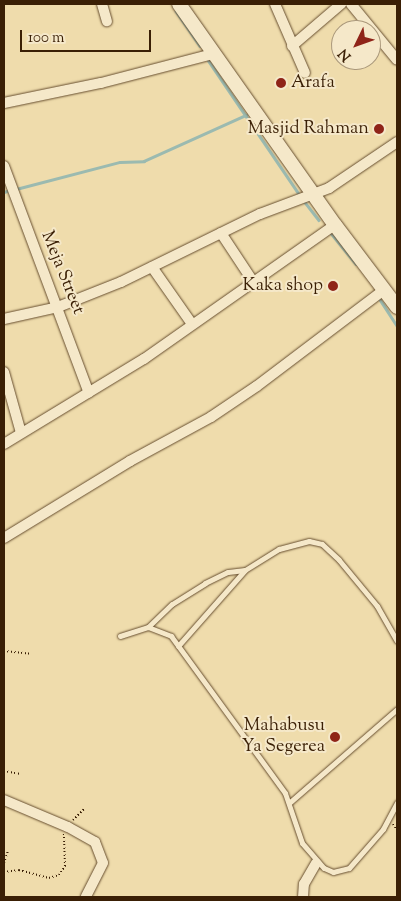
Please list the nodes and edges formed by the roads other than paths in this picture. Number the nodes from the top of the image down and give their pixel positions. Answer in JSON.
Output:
{"nodes":[{"id":1,"x":102,"y":4,"type":"edge"},
{"id":2,"x":179,"y":4,"type":"edge"},
{"id":3,"x":276,"y":4,"type":"edge"},
{"id":4,"x":341,"y":4,"type":"edge"},
{"id":5,"x":351,"y":4,"type":"edge"},
{"id":6,"x":107,"y":21,"type":"dead end"},
{"id":7,"x":292,"y":46,"type":"junction"},
{"id":8,"x":213,"y":54,"type":"junction"},
{"id":9,"x":397,"y":60,"type":"edge"},
{"id":10,"x":305,"y":73,"type":"dead end"},
{"id":11,"x":4,"y":103,"type":"edge"},
{"id":12,"x":397,"y":142,"type":"edge"},
{"id":13,"x":4,"y":166,"type":"edge"},
{"id":14,"x":314,"y":195,"type":"junction"},
{"id":15,"x":335,"y":226,"type":"junction"},
{"id":16,"x":221,"y":233,"type":"junction"},
{"id":17,"x":152,"y":267,"type":"junction"},
{"id":18,"x":254,"y":283,"type":"junction"},
{"id":19,"x":384,"y":290,"type":"junction"},
{"id":20,"x":397,"y":307,"type":"edge"},
{"id":21,"x":58,"y":308,"type":"junction"},
{"id":22,"x":4,"y":319,"type":"edge"},
{"id":23,"x":192,"y":324,"type":"junction"},
{"id":24,"x":4,"y":372,"type":"edge"},
{"id":25,"x":89,"y":392,"type":"junction"},
{"id":26,"x":21,"y":433,"type":"junction"},
{"id":27,"x":4,"y":444,"type":"edge"},
{"id":28,"x":4,"y":538,"type":"edge"},
{"id":29,"x":245,"y":570,"type":"junction"},
{"id":30,"x":148,"y":627,"type":"junction"},
{"id":31,"x":120,"y":636,"type":"dead end"},
{"id":32,"x":397,"y":641,"type":"edge"},
{"id":33,"x":178,"y":646,"type":"junction"},
{"id":34,"x":397,"y":709,"type":"edge"},
{"id":35,"x":4,"y":800,"type":"edge"},
{"id":36,"x":289,"y":803,"type":"junction"},
{"id":37,"x":397,"y":803,"type":"edge"},
{"id":38,"x":316,"y":863,"type":"junction"},
{"id":39,"x":86,"y":897,"type":"edge"},
{"id":40,"x":303,"y":897,"type":"edge"}],
"edges":[{"from":1,"to":6,"type":"street"},
{"from":2,"to":8,"type":"main road"},
{"from":3,"to":7,"type":"street"},
{"from":4,"to":7,"type":"street"},
{"from":5,"to":9,"type":"street"},
{"from":7,"to":10,"type":"street"},
{"from":8,"to":11,"type":"street"},
{"from":8,"to":14,"type":"main road"},
{"from":12,"to":14,"type":"street"},
{"from":13,"to":21,"type":"street","name":"Meja Street"},
{"from":14,"to":15,"type":"main road"},
{"from":14,"to":16,"type":"street"},
{"from":15,"to":18,"type":"street"},
{"from":15,"to":19,"type":"main road"},
{"from":16,"to":17,"type":"street"},
{"from":16,"to":18,"type":"street"},
{"from":17,"to":21,"type":"street"},
{"from":17,"to":23,"type":"street"},
{"from":18,"to":23,"type":"street"},
{"from":19,"to":20,"type":"main road"},
{"from":19,"to":28,"type":"street"},
{"from":21,"to":22,"type":"street"},
{"from":21,"to":25,"type":"street","name":"Meja Street"},
{"from":23,"to":25,"type":"street"},
{"from":24,"to":26,"type":"street"},
{"from":25,"to":26,"type":"street"},
{"from":26,"to":27,"type":"street"},
{"from":29,"to":30,"type":"lane"},
{"from":29,"to":32,"type":"lane"},
{"from":29,"to":33,"type":"lane"},
{"from":30,"to":31,"type":"lane"},
{"from":30,"to":33,"type":"lane"},
{"from":33,"to":36,"type":"lane"},
{"from":34,"to":36,"type":"lane"},
{"from":35,"to":39,"type":"street"},
{"from":36,"to":38,"type":"lane"},
{"from":37,"to":38,"type":"lane"},
{"from":38,"to":40,"type":"street"}]}
